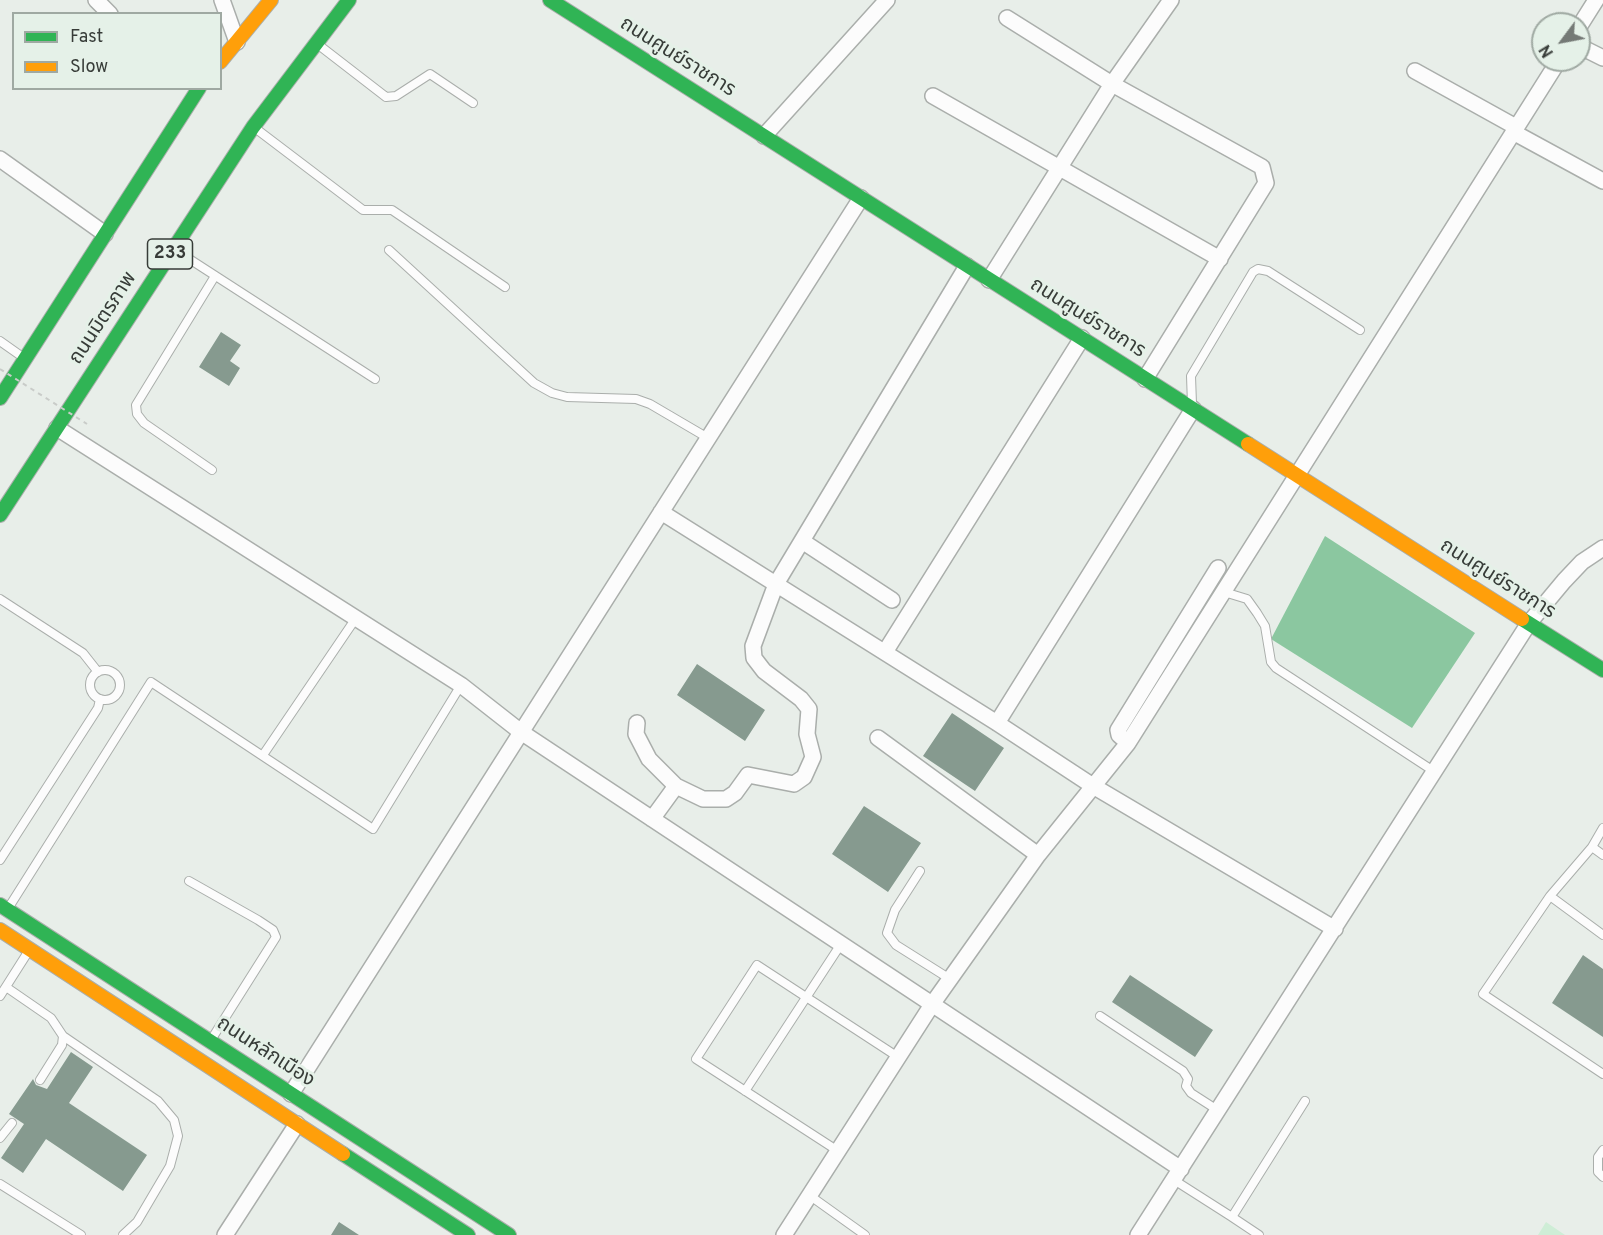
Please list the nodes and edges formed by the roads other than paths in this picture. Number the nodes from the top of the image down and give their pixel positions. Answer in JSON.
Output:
{"nodes":[{"id":1,"x":96,"y":0,"type":"edge"},
{"id":2,"x":222,"y":0,"type":"edge"},
{"id":3,"x":271,"y":0,"type":"edge"},
{"id":4,"x":349,"y":0,"type":"edge"},
{"id":5,"x":550,"y":0,"type":"edge"},
{"id":6,"x":887,"y":0,"type":"edge"},
{"id":7,"x":1171,"y":0,"type":"edge"},
{"id":8,"x":108,"y":12,"type":"edge"},
{"id":9,"x":1007,"y":18,"type":"dead end"},
{"id":10,"x":237,"y":42,"type":"junction"},
{"id":11,"x":316,"y":43,"type":"junction"},
{"id":12,"x":222,"y":60,"type":"edge"},
{"id":13,"x":1415,"y":70,"type":"dead end"},
{"id":14,"x":1551,"y":72,"type":"edge"},
{"id":15,"x":1112,"y":84,"type":"junction"},
{"id":16,"x":193,"y":91,"type":"edge"},
{"id":17,"x":933,"y":96,"type":"dead end"},
{"id":18,"x":473,"y":103,"type":"dead end"},
{"id":19,"x":253,"y":127,"type":"junction"},
{"id":20,"x":1514,"y":130,"type":"junction"},
{"id":21,"x":764,"y":136,"type":"junction"},
{"id":22,"x":0,"y":159,"type":"edge"},
{"id":23,"x":1060,"y":167,"type":"junction"},
{"id":24,"x":1603,"y":181,"type":"edge"},
{"id":25,"x":861,"y":198,"type":"junction"},
{"id":26,"x":105,"y":234,"type":"junction"},
{"id":27,"x":173,"y":249,"type":"junction"},
{"id":28,"x":389,"y":250,"type":"dead end"},
{"id":29,"x":1220,"y":258,"type":"junction"},
{"id":30,"x":967,"y":266,"type":"junction"},
{"id":31,"x":215,"y":276,"type":"junction"},
{"id":32,"x":989,"y":280,"type":"junction"},
{"id":33,"x":505,"y":287,"type":"dead end"},
{"id":34,"x":1360,"y":330,"type":"dead end"},
{"id":35,"x":1082,"y":339,"type":"junction"},
{"id":36,"x":0,"y":340,"type":"edge"},
{"id":37,"x":25,"y":358,"type":"junction"},
{"id":38,"x":375,"y":379,"type":"dead end"},
{"id":39,"x":1145,"y":379,"type":"junction"},
{"id":40,"x":0,"y":398,"type":"edge"},
{"id":41,"x":1192,"y":409,"type":"junction"},
{"id":42,"x":57,"y":428,"type":"junction"},
{"id":43,"x":708,"y":438,"type":"junction"},
{"id":44,"x":212,"y":470,"type":"dead end"},
{"id":45,"x":1298,"y":476,"type":"junction"},
{"id":46,"x":661,"y":512,"type":"junction"},
{"id":47,"x":0,"y":515,"type":"edge"},
{"id":48,"x":802,"y":541,"type":"junction"},
{"id":49,"x":1603,"y":548,"type":"edge"},
{"id":50,"x":1218,"y":568,"type":"dead end"},
{"id":51,"x":776,"y":584,"type":"junction"},
{"id":52,"x":1224,"y":592,"type":"junction"},
{"id":53,"x":0,"y":599,"type":"edge"},
{"id":54,"x":892,"y":600,"type":"dead end"},
{"id":55,"x":356,"y":618,"type":"junction"},
{"id":56,"x":1529,"y":623,"type":"junction"},
{"id":57,"x":885,"y":652,"type":"junction"},
{"id":58,"x":1603,"y":670,"type":"edge"},
{"id":59,"x":98,"y":672,"type":"junction"},
{"id":60,"x":461,"y":685,"type":"junction"},
{"id":61,"x":100,"y":699,"type":"junction"},
{"id":62,"x":637,"y":723,"type":"dead end"},
{"id":63,"x":998,"y":723,"type":"junction"},
{"id":64,"x":521,"y":732,"type":"junction"},
{"id":65,"x":878,"y":738,"type":"dead end"},
{"id":66,"x":1128,"y":743,"type":"junction"},
{"id":67,"x":263,"y":755,"type":"junction"},
{"id":68,"x":1435,"y":772,"type":"junction"},
{"id":69,"x":676,"y":786,"type":"junction"},
{"id":70,"x":1093,"y":786,"type":"junction"},
{"id":71,"x":652,"y":819,"type":"junction"},
{"id":72,"x":1603,"y":828,"type":"edge"},
{"id":73,"x":1592,"y":847,"type":"junction"},
{"id":74,"x":1038,"y":855,"type":"junction"},
{"id":75,"x":1603,"y":855,"type":"edge"},
{"id":76,"x":0,"y":861,"type":"edge"},
{"id":77,"x":920,"y":871,"type":"dead end"},
{"id":78,"x":189,"y":880,"type":"dead end"},
{"id":79,"x":1550,"y":896,"type":"junction"},
{"id":80,"x":4,"y":907,"type":"edge"},
{"id":81,"x":1335,"y":929,"type":"junction"},
{"id":82,"x":0,"y":930,"type":"edge"},
{"id":83,"x":1603,"y":935,"type":"edge"},
{"id":84,"x":841,"y":944,"type":"junction"},
{"id":85,"x":29,"y":950,"type":"junction"},
{"id":86,"x":950,"y":979,"type":"junction"},
{"id":87,"x":6,"y":987,"type":"junction"},
{"id":88,"x":0,"y":996,"type":"edge"},
{"id":89,"x":807,"y":998,"type":"junction"},
{"id":90,"x":933,"y":1003,"type":"junction"},
{"id":91,"x":1100,"y":1016,"type":"dead end"},
{"id":92,"x":63,"y":1036,"type":"junction"},
{"id":93,"x":210,"y":1041,"type":"junction"},
{"id":94,"x":898,"y":1057,"type":"junction"},
{"id":95,"x":1603,"y":1074,"type":"edge"},
{"id":96,"x":40,"y":1080,"type":"dead end"},
{"id":97,"x":745,"y":1091,"type":"junction"},
{"id":98,"x":291,"y":1094,"type":"junction"},
{"id":99,"x":1305,"y":1101,"type":"dead end"},
{"id":100,"x":1219,"y":1111,"type":"junction"},
{"id":101,"x":12,"y":1123,"type":"dead end"},
{"id":102,"x":297,"y":1124,"type":"junction"},
{"id":103,"x":0,"y":1138,"type":"edge"},
{"id":104,"x":1603,"y":1150,"type":"edge"},
{"id":105,"x":838,"y":1151,"type":"junction"},
{"id":106,"x":1178,"y":1174,"type":"junction"},
{"id":107,"x":1603,"y":1178,"type":"edge"},
{"id":108,"x":0,"y":1184,"type":"edge"},
{"id":109,"x":809,"y":1195,"type":"junction"},
{"id":110,"x":1232,"y":1216,"type":"junction"},
{"id":111,"x":81,"y":1235,"type":"edge"},
{"id":112,"x":123,"y":1235,"type":"edge"},
{"id":113,"x":225,"y":1235,"type":"edge"},
{"id":114,"x":468,"y":1235,"type":"edge"},
{"id":115,"x":509,"y":1235,"type":"edge"},
{"id":116,"x":784,"y":1235,"type":"edge"},
{"id":117,"x":865,"y":1235,"type":"edge"},
{"id":118,"x":1138,"y":1235,"type":"edge"},
{"id":119,"x":1259,"y":1235,"type":"edge"}],
"edges":[{"from":1,"to":8,"type":"street"},
{"from":2,"to":10,"type":"street"},
{"from":3,"to":10,"type":"street"},
{"from":4,"to":11,"type":"street","name":"ถนนมิตรภาพ","number":"233"},
{"from":5,"to":21,"type":"street","name":"ถนนศูนย์ราชการ"},
{"from":6,"to":21,"type":"street"},
{"from":7,"to":15,"type":"street"},
{"from":9,"to":15,"type":"street"},
{"from":10,"to":12,"type":"street"},
{"from":11,"to":18,"type":"lane"},
{"from":11,"to":19,"type":"street","name":"ถนนมิตรภาพ","number":"233"},
{"from":13,"to":20,"type":"street"},
{"from":14,"to":20,"type":"street"},
{"from":15,"to":23,"type":"street"},
{"from":15,"to":29,"type":"street"},
{"from":16,"to":26,"type":"street"},
{"from":17,"to":23,"type":"street"},
{"from":19,"to":27,"type":"street","name":"ถนนมิตรภาพ","number":"233"},
{"from":19,"to":33,"type":"lane"},
{"from":20,"to":24,"type":"street"},
{"from":20,"to":45,"type":"street"},
{"from":21,"to":25,"type":"street","name":"ถนนศูนย์ราชการ"},
{"from":22,"to":26,"type":"street"},
{"from":23,"to":29,"type":"street"},
{"from":23,"to":32,"type":"street"},
{"from":25,"to":30,"type":"street","name":"ถนนศูนย์ราชการ"},
{"from":25,"to":43,"type":"street"},
{"from":26,"to":37,"type":"street"},
{"from":27,"to":31,"type":"lane"},
{"from":27,"to":42,"type":"street","name":"ถนนมิตรภาพ","number":"233"},
{"from":28,"to":43,"type":"lane"},
{"from":29,"to":39,"type":"street"},
{"from":30,"to":32,"type":"street","name":"ถนนศูนย์ราชการ"},
{"from":30,"to":48,"type":"street"},
{"from":31,"to":38,"type":"lane"},
{"from":31,"to":44,"type":"lane"},
{"from":32,"to":35,"type":"street","name":"ถนนศูนย์ราชการ"},
{"from":34,"to":41,"type":"lane"},
{"from":35,"to":39,"type":"street","name":"ถนนศูนย์ราชการ"},
{"from":35,"to":57,"type":"street"},
{"from":36,"to":37,"type":"lane"},
{"from":37,"to":40,"type":"street"},
{"from":39,"to":41,"type":"street","name":"ถนนศูนย์ราชการ"},
{"from":41,"to":45,"type":"street","name":"ถนนศูนย์ราชการ"},
{"from":41,"to":63,"type":"street"},
{"from":42,"to":47,"type":"street","name":"ถนนมิตรภาพ","number":"233"},
{"from":42,"to":55,"type":"street"},
{"from":43,"to":46,"type":"street"},
{"from":45,"to":52,"type":"street"},
{"from":45,"to":56,"type":"street","name":"ถนนศูนย์ราชการ"},
{"from":46,"to":51,"type":"street"},
{"from":46,"to":64,"type":"street"},
{"from":48,"to":51,"type":"street"},
{"from":48,"to":54,"type":"street"},
{"from":49,"to":56,"type":"street"},
{"from":50,"to":66,"type":"street"},
{"from":51,"to":57,"type":"street"},
{"from":51,"to":69,"type":"street"},
{"from":52,"to":66,"type":"street"},
{"from":52,"to":68,"type":"lane"},
{"from":53,"to":59,"type":"lane"},
{"from":55,"to":60,"type":"street"},
{"from":55,"to":67,"type":"lane"},
{"from":56,"to":58,"type":"street","name":"ถนนศูนย์ราชการ"},
{"from":56,"to":68,"type":"street"},
{"from":57,"to":63,"type":"street"},
{"from":59,"to":61,"type":"lane"},
{"from":59,"to":61,"type":"lane"},
{"from":60,"to":64,"type":"street"},
{"from":60,"to":67,"type":"lane"},
{"from":61,"to":76,"type":"lane"},
{"from":62,"to":69,"type":"street"},
{"from":63,"to":70,"type":"street"},
{"from":64,"to":71,"type":"street"},
{"from":64,"to":98,"type":"street"},
{"from":65,"to":74,"type":"street"},
{"from":66,"to":70,"type":"street"},
{"from":67,"to":80,"type":"lane"},
{"from":68,"to":81,"type":"street"},
{"from":69,"to":71,"type":"street"},
{"from":70,"to":74,"type":"street"},
{"from":70,"to":81,"type":"street"},
{"from":71,"to":84,"type":"street"},
{"from":72,"to":73,"type":"lane"},
{"from":73,"to":75,"type":"lane"},
{"from":73,"to":79,"type":"lane"},
{"from":74,"to":86,"type":"street"},
{"from":77,"to":86,"type":"lane"},
{"from":78,"to":93,"type":"lane"},
{"from":79,"to":83,"type":"lane"},
{"from":79,"to":95,"type":"lane"},
{"from":80,"to":93,"type":"street","name":"ถนนหลักเมือง"},
{"from":81,"to":100,"type":"street"},
{"from":82,"to":85,"type":"street"},
{"from":84,"to":89,"type":"lane"},
{"from":84,"to":90,"type":"street"},
{"from":85,"to":87,"type":"lane"},
{"from":85,"to":102,"type":"street"},
{"from":86,"to":90,"type":"street"},
{"from":87,"to":88,"type":"lane"},
{"from":87,"to":92,"type":"lane"},
{"from":89,"to":94,"type":"lane"},
{"from":89,"to":97,"type":"lane"},
{"from":89,"to":97,"type":"lane"},
{"from":90,"to":94,"type":"street"},
{"from":90,"to":106,"type":"street"},
{"from":91,"to":100,"type":"lane"},
{"from":92,"to":96,"type":"lane"},
{"from":92,"to":112,"type":"lane"},
{"from":93,"to":98,"type":"street","name":"ถนนหลักเมือง"},
{"from":94,"to":105,"type":"street"},
{"from":97,"to":105,"type":"lane"},
{"from":98,"to":102,"type":"street"},
{"from":98,"to":115,"type":"street","name":"ถนนหลักเมือง"},
{"from":99,"to":110,"type":"lane"},
{"from":100,"to":106,"type":"street"},
{"from":101,"to":103,"type":"lane"},
{"from":102,"to":113,"type":"street"},
{"from":102,"to":114,"type":"street"},
{"from":104,"to":107,"type":"lane"},
{"from":105,"to":109,"type":"street"},
{"from":106,"to":110,"type":"lane"},
{"from":106,"to":118,"type":"street"},
{"from":108,"to":111,"type":"lane"},
{"from":109,"to":116,"type":"street"},
{"from":109,"to":117,"type":"lane"},
{"from":110,"to":119,"type":"lane"}]}
